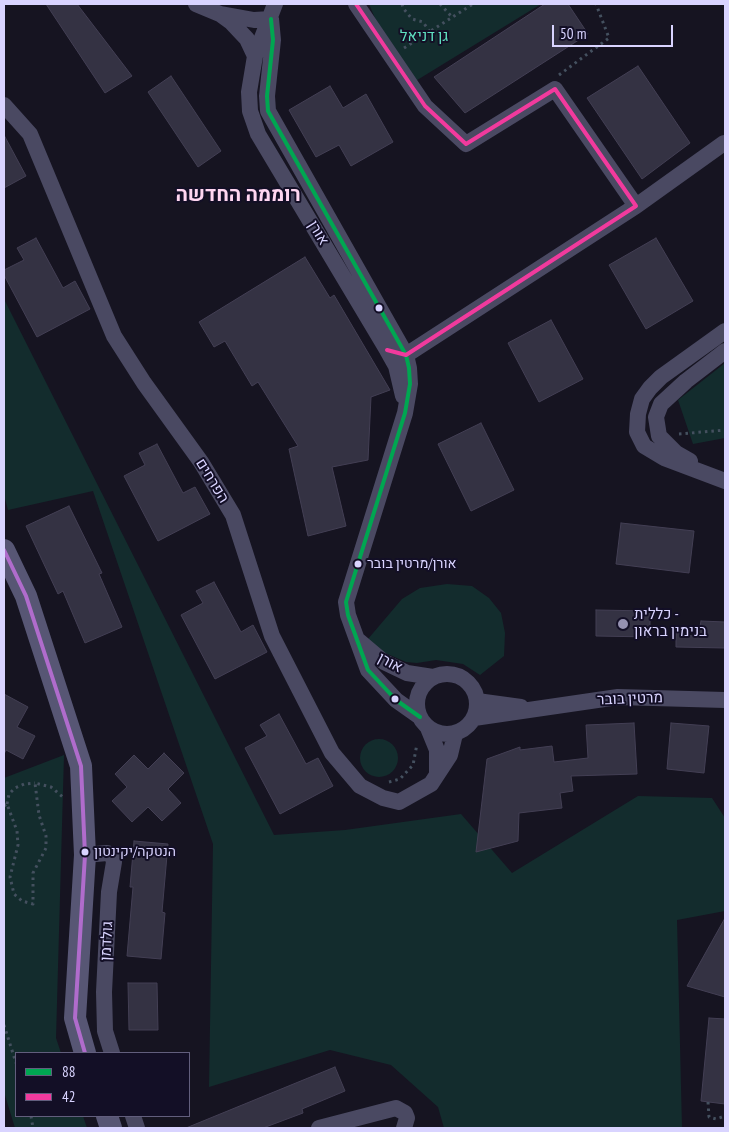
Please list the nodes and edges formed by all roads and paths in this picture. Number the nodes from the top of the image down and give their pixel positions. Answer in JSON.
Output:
{"nodes":[{"id":1,"x":196,"y":4,"type":"edge"},
{"id":2,"x":356,"y":4,"type":"edge"},
{"id":3,"x":402,"y":4,"type":"edge"},
{"id":4,"x":440,"y":4,"type":"edge"},
{"id":5,"x":473,"y":4,"type":"edge"},
{"id":6,"x":596,"y":4,"type":"edge"},
{"id":7,"x":273,"y":11,"type":"edge"},
{"id":8,"x":220,"y":14,"type":"junction"},
{"id":9,"x":452,"y":17,"type":"junction"},
{"id":10,"x":430,"y":32,"type":"junction"},
{"id":11,"x":397,"y":43,"type":"dead end"},
{"id":12,"x":256,"y":56,"type":"junction"},
{"id":13,"x":555,"y":89,"type":"junction"},
{"id":14,"x":4,"y":105,"type":"edge"},
{"id":15,"x":724,"y":143,"type":"edge"},
{"id":16,"x":636,"y":206,"type":"junction"},
{"id":17,"x":725,"y":331,"type":"edge"},
{"id":18,"x":388,"y":350,"type":"junction"},
{"id":19,"x":725,"y":351,"type":"edge"},
{"id":20,"x":406,"y":355,"type":"junction"},
{"id":21,"x":405,"y":414,"type":"junction"},
{"id":22,"x":725,"y":430,"type":"edge"},
{"id":23,"x":659,"y":436,"type":"junction"},
{"id":24,"x":725,"y":480,"type":"edge"},
{"id":25,"x":4,"y":550,"type":"edge"},
{"id":26,"x":355,"y":636,"type":"junction"},
{"id":27,"x":432,"y":677,"type":"junction"},
{"id":28,"x":725,"y":700,"type":"edge"},
{"id":29,"x":477,"y":701,"type":"junction"},
{"id":30,"x":536,"y":709,"type":"junction"},
{"id":31,"x":474,"y":718,"type":"junction"},
{"id":32,"x":423,"y":722,"type":"junction"},
{"id":33,"x":455,"y":734,"type":"junction"},
{"id":34,"x":437,"y":774,"type":"junction"},
{"id":35,"x":400,"y":779,"type":"dead end"},
{"id":36,"x":35,"y":783,"type":"junction"},
{"id":37,"x":5,"y":805,"type":"edge"},
{"id":38,"x":83,"y":820,"type":"junction"},
{"id":39,"x":85,"y":855,"type":"junction"},
{"id":40,"x":4,"y":1025,"type":"edge"},
{"id":41,"x":86,"y":1052,"type":"edge"},
{"id":42,"x":112,"y":1052,"type":"edge"},
{"id":43,"x":15,"y":1060,"type":"edge"},
{"id":44,"x":708,"y":1102,"type":"dead end"},
{"id":45,"x":725,"y":1116,"type":"edge"},
{"id":46,"x":319,"y":1128,"type":"edge"},
{"id":47,"x":404,"y":1128,"type":"edge"}],
"edges":[{"from":1,"to":8,"type":"street"},
{"from":2,"to":13,"type":"street"},
{"from":3,"to":10,"type":"path"},
{"from":4,"to":9,"type":"path"},
{"from":5,"to":9,"type":"path"},
{"from":6,"to":13,"type":"path"},
{"from":7,"to":8,"type":"street"},
{"from":7,"to":12,"type":"street","name":"אורן"},
{"from":7,"to":20,"type":"street","name":"אורן"},
{"from":8,"to":12,"type":"street"},
{"from":9,"to":10,"type":"path"},
{"from":10,"to":11,"type":"path"},
{"from":12,"to":18,"type":"street","name":"אורן"},
{"from":13,"to":16,"type":"street"},
{"from":14,"to":34,"type":"street","name":"הפרחים"},
{"from":15,"to":16,"type":"street"},
{"from":16,"to":20,"type":"street"},
{"from":17,"to":24,"type":"street"},
{"from":18,"to":20,"type":"street"},
{"from":18,"to":21,"type":"street","name":"אורן"},
{"from":19,"to":23,"type":"street"},
{"from":20,"to":21,"type":"street","name":"אורן"},
{"from":21,"to":26,"type":"street","name":"אורן"},
{"from":22,"to":23,"type":"path"},
{"from":23,"to":24,"type":"street"},
{"from":25,"to":38,"type":"street"},
{"from":26,"to":27,"type":"street","name":"אורן"},
{"from":26,"to":32,"type":"street","name":"אורן"},
{"from":27,"to":29,"type":"street"},
{"from":27,"to":32,"type":"street"},
{"from":28,"to":30,"type":"street","name":"מרטין בובר"},
{"from":29,"to":30,"type":"street","name":"מרטין בובר"},
{"from":29,"to":31,"type":"street"},
{"from":30,"to":31,"type":"street","name":"מרטין בובר"},
{"from":31,"to":33,"type":"street"},
{"from":32,"to":33,"type":"street"},
{"from":32,"to":34,"type":"street"},
{"from":32,"to":35,"type":"path"},
{"from":33,"to":34,"type":"street","name":"הפרחים"},
{"from":36,"to":37,"type":"path"},
{"from":36,"to":37,"type":"path"},
{"from":36,"to":38,"type":"path"},
{"from":38,"to":39,"type":"street"},
{"from":39,"to":41,"type":"street"},
{"from":39,"to":42,"type":"street","name":"גולדמן"},
{"from":40,"to":43,"type":"path"},
{"from":44,"to":45,"type":"path"},
{"from":46,"to":47,"type":"street"}]}
